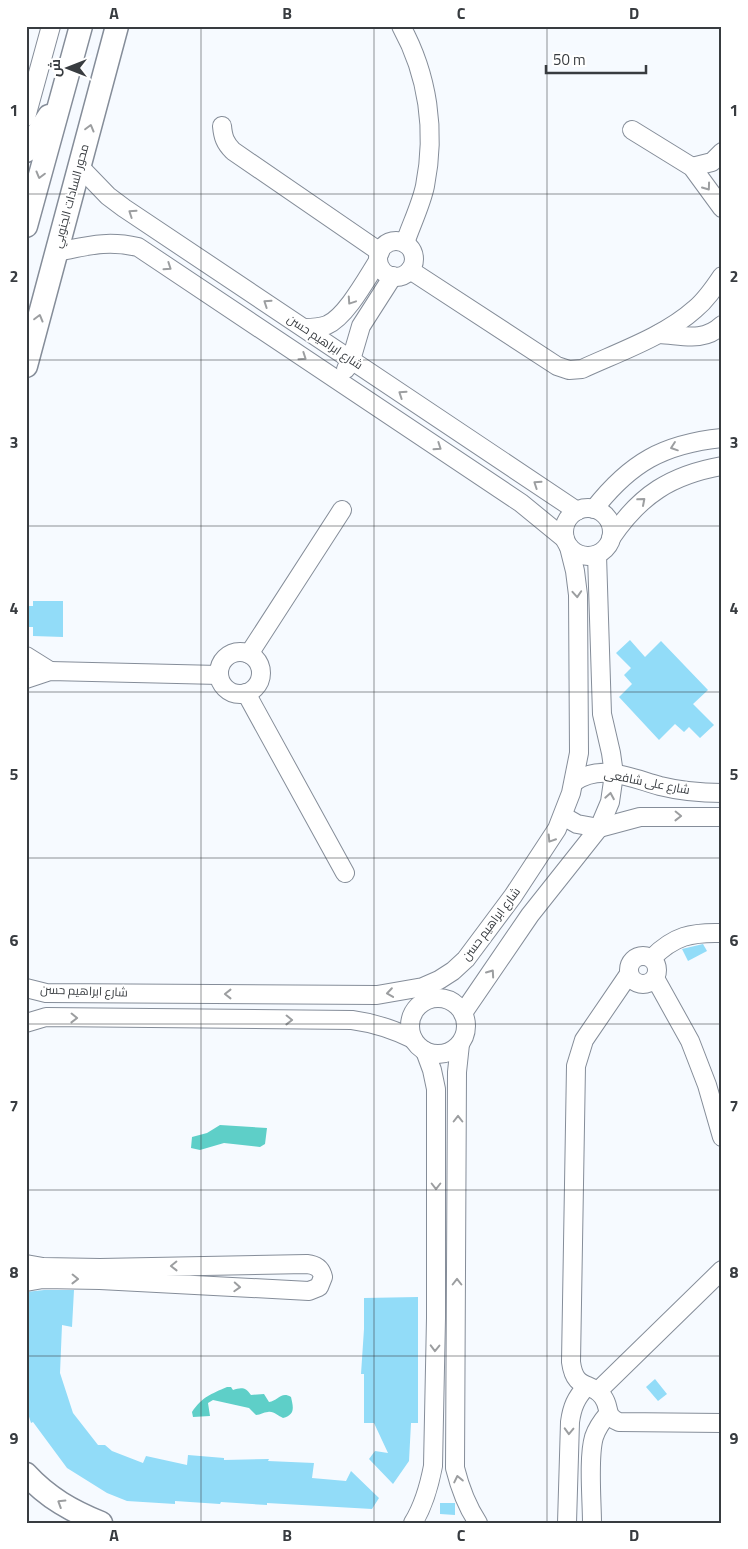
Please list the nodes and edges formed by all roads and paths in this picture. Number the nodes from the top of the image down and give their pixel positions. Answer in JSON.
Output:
{"nodes":[{"id":1,"x":51,"y":26,"type":"edge"},
{"id":2,"x":81,"y":26,"type":"edge"},
{"id":3,"x":117,"y":26,"type":"edge"},
{"id":4,"x":402,"y":26,"type":"edge"},
{"id":5,"x":61,"y":96,"type":"junction"},
{"id":6,"x":26,"y":117,"type":"edge"},
{"id":7,"x":222,"y":126,"type":"dead end"},
{"id":8,"x":632,"y":130,"type":"dead end"},
{"id":9,"x":26,"y":152,"type":"edge"},
{"id":10,"x":722,"y":152,"type":"edge"},
{"id":11,"x":79,"y":166,"type":"junction"},
{"id":12,"x":692,"y":167,"type":"junction"},
{"id":13,"x":722,"y":208,"type":"edge"},
{"id":14,"x":26,"y":226,"type":"edge"},
{"id":15,"x":404,"y":243,"type":"junction"},
{"id":16,"x":56,"y":252,"type":"junction"},
{"id":17,"x":379,"y":256,"type":"junction"},
{"id":18,"x":410,"y":270,"type":"junction"},
{"id":19,"x":393,"y":276,"type":"junction"},
{"id":20,"x":722,"y":276,"type":"edge"},
{"id":21,"x":722,"y":326,"type":"edge"},
{"id":22,"x":304,"y":328,"type":"junction"},
{"id":23,"x":658,"y":334,"type":"junction"},
{"id":24,"x":351,"y":360,"type":"junction"},
{"id":25,"x":26,"y":366,"type":"edge"},
{"id":26,"x":339,"y":380,"type":"junction"},
{"id":27,"x":722,"y":438,"type":"edge"},
{"id":28,"x":722,"y":466,"type":"edge"},
{"id":29,"x":342,"y":510,"type":"dead end"},
{"id":30,"x":586,"y":510,"type":"junction"},
{"id":31,"x":611,"y":538,"type":"junction"},
{"id":32,"x":567,"y":543,"type":"junction"},
{"id":33,"x":597,"y":555,"type":"junction"},
{"id":34,"x":249,"y":654,"type":"junction"},
{"id":35,"x":26,"y":656,"type":"edge"},
{"id":36,"x":50,"y":671,"type":"junction"},
{"id":37,"x":219,"y":675,"type":"junction"},
{"id":38,"x":26,"y":679,"type":"edge"},
{"id":39,"x":246,"y":693,"type":"junction"},
{"id":40,"x":614,"y":774,"type":"junction"},
{"id":41,"x":574,"y":782,"type":"junction"},
{"id":42,"x":722,"y":793,"type":"edge"},
{"id":43,"x":563,"y":816,"type":"junction"},
{"id":44,"x":722,"y":817,"type":"edge"},
{"id":45,"x":599,"y":828,"type":"junction"},
{"id":46,"x":346,"y":873,"type":"dead end"},
{"id":47,"x":722,"y":933,"type":"edge"},
{"id":48,"x":652,"y":958,"type":"junction"},
{"id":49,"x":629,"y":974,"type":"junction"},
{"id":50,"x":655,"y":978,"type":"junction"},
{"id":51,"x":26,"y":988,"type":"edge"},
{"id":52,"x":425,"y":994,"type":"junction"},
{"id":53,"x":463,"y":1013,"type":"junction"},
{"id":54,"x":26,"y":1023,"type":"edge"},
{"id":55,"x":460,"y":1044,"type":"junction"},
{"id":56,"x":419,"y":1045,"type":"junction"},
{"id":57,"x":722,"y":1137,"type":"edge"},
{"id":58,"x":26,"y":1264,"type":"edge"},
{"id":59,"x":300,"y":1264,"type":"junction"},
{"id":60,"x":722,"y":1270,"type":"edge"},
{"id":61,"x":100,"y":1274,"type":"junction"},
{"id":62,"x":26,"y":1282,"type":"edge"},
{"id":63,"x":300,"y":1290,"type":"junction"},
{"id":64,"x":436,"y":1318,"type":"junction"},
{"id":65,"x":457,"y":1319,"type":"junction"},
{"id":66,"x":592,"y":1389,"type":"junction"},
{"id":67,"x":608,"y":1414,"type":"junction"},
{"id":68,"x":722,"y":1424,"type":"edge"},
{"id":69,"x":26,"y":1474,"type":"edge"},
{"id":70,"x":101,"y":1522,"type":"edge"},
{"id":71,"x":413,"y":1523,"type":"edge"},
{"id":72,"x":478,"y":1523,"type":"edge"},
{"id":73,"x":567,"y":1523,"type":"edge"},
{"id":74,"x":592,"y":1523,"type":"edge"}],
"edges":[{"from":1,"to":6,"type":"street"},
{"from":2,"to":5,"type":"main road"},
{"from":11,"to":3,"type":"main road","name":"محور السادات الجنوبي","one_way":true},
{"from":4,"to":15,"type":"street"},
{"from":5,"to":9,"type":"main road"},
{"from":5,"to":14,"type":"main road","one_way":true},
{"from":7,"to":17,"type":"street"},
{"from":8,"to":12,"type":"street"},
{"from":10,"to":12,"type":"street"},
{"from":11,"to":16,"type":"main road","name":"محور السادات الجنوبي"},
{"from":22,"to":11,"type":"street","name":"شارع ابراهيم حسن","one_way":true},
{"from":12,"to":13,"type":"street","one_way":true},
{"from":15,"to":17,"type":"street"},
{"from":15,"to":18,"type":"street"},
{"from":25,"to":16,"type":"main road","name":"محور السادات الجنوبي","one_way":true},
{"from":16,"to":26,"type":"street","name":"شارع ابراهيم حسن","one_way":true},
{"from":17,"to":19,"type":"street"},
{"from":17,"to":22,"type":"street","one_way":true},
{"from":18,"to":19,"type":"street"},
{"from":18,"to":23,"type":"street"},
{"from":19,"to":24,"type":"street"},
{"from":20,"to":23,"type":"street"},
{"from":21,"to":23,"type":"street"},
{"from":22,"to":24,"type":"street","name":"شارع ابراهيم حسن"},
{"from":24,"to":26,"type":"street"},
{"from":30,"to":24,"type":"street","name":"شارع ابراهيم حسن","one_way":true},
{"from":26,"to":32,"type":"street","name":"شارع ابراهيم حسن","one_way":true},
{"from":27,"to":30,"type":"street","one_way":true},
{"from":31,"to":28,"type":"street","one_way":true},
{"from":29,"to":34,"type":"street"},
{"from":30,"to":31,"type":"street"},
{"from":30,"to":32,"type":"street"},
{"from":31,"to":33,"type":"street"},
{"from":32,"to":33,"type":"street"},
{"from":32,"to":41,"type":"street","name":"شارع ابراهيم حسن","one_way":true},
{"from":33,"to":40,"type":"street"},
{"from":34,"to":37,"type":"street"},
{"from":34,"to":39,"type":"street"},
{"from":35,"to":36,"type":"street"},
{"from":36,"to":37,"type":"street"},
{"from":36,"to":38,"type":"street"},
{"from":37,"to":39,"type":"street"},
{"from":39,"to":46,"type":"street"},
{"from":40,"to":41,"type":"street","name":"شارع على شافعى"},
{"from":40,"to":42,"type":"street","name":"شارع على شافعى"},
{"from":45,"to":40,"type":"street","one_way":true},
{"from":41,"to":43,"type":"street","name":"شارع ابراهيم حسن"},
{"from":43,"to":45,"type":"street"},
{"from":43,"to":52,"type":"street","name":"شارع ابراهيم حسن","one_way":true},
{"from":45,"to":44,"type":"street","one_way":true},
{"from":53,"to":45,"type":"street","one_way":true},
{"from":47,"to":48,"type":"street"},
{"from":48,"to":49,"type":"street"},
{"from":48,"to":50,"type":"street"},
{"from":49,"to":50,"type":"street"},
{"from":49,"to":66,"type":"street"},
{"from":50,"to":57,"type":"street"},
{"from":52,"to":51,"type":"street","name":"شارع ابراهيم حسن","one_way":true},
{"from":52,"to":53,"type":"street"},
{"from":52,"to":56,"type":"street"},
{"from":53,"to":55,"type":"street"},
{"from":54,"to":56,"type":"street","name":"شارع ابراهيم حسن","one_way":true},
{"from":55,"to":56,"type":"street"},
{"from":65,"to":55,"type":"street","one_way":true},
{"from":56,"to":64,"type":"street","one_way":true},
{"from":58,"to":61,"type":"street"},
{"from":59,"to":61,"type":"street","one_way":true},
{"from":59,"to":63,"type":"street"},
{"from":59,"to":63,"type":"street"},
{"from":60,"to":66,"type":"street"},
{"from":62,"to":61,"type":"street","one_way":true},
{"from":61,"to":63,"type":"street","one_way":true},
{"from":64,"to":65,"type":"street"},
{"from":64,"to":71,"type":"street","one_way":true},
{"from":72,"to":65,"type":"street","one_way":true},
{"from":66,"to":67,"type":"street"},
{"from":66,"to":73,"type":"street","one_way":true},
{"from":67,"to":68,"type":"street"},
{"from":67,"to":74,"type":"street"},
{"from":70,"to":69,"type":"main road","one_way":true}]}
